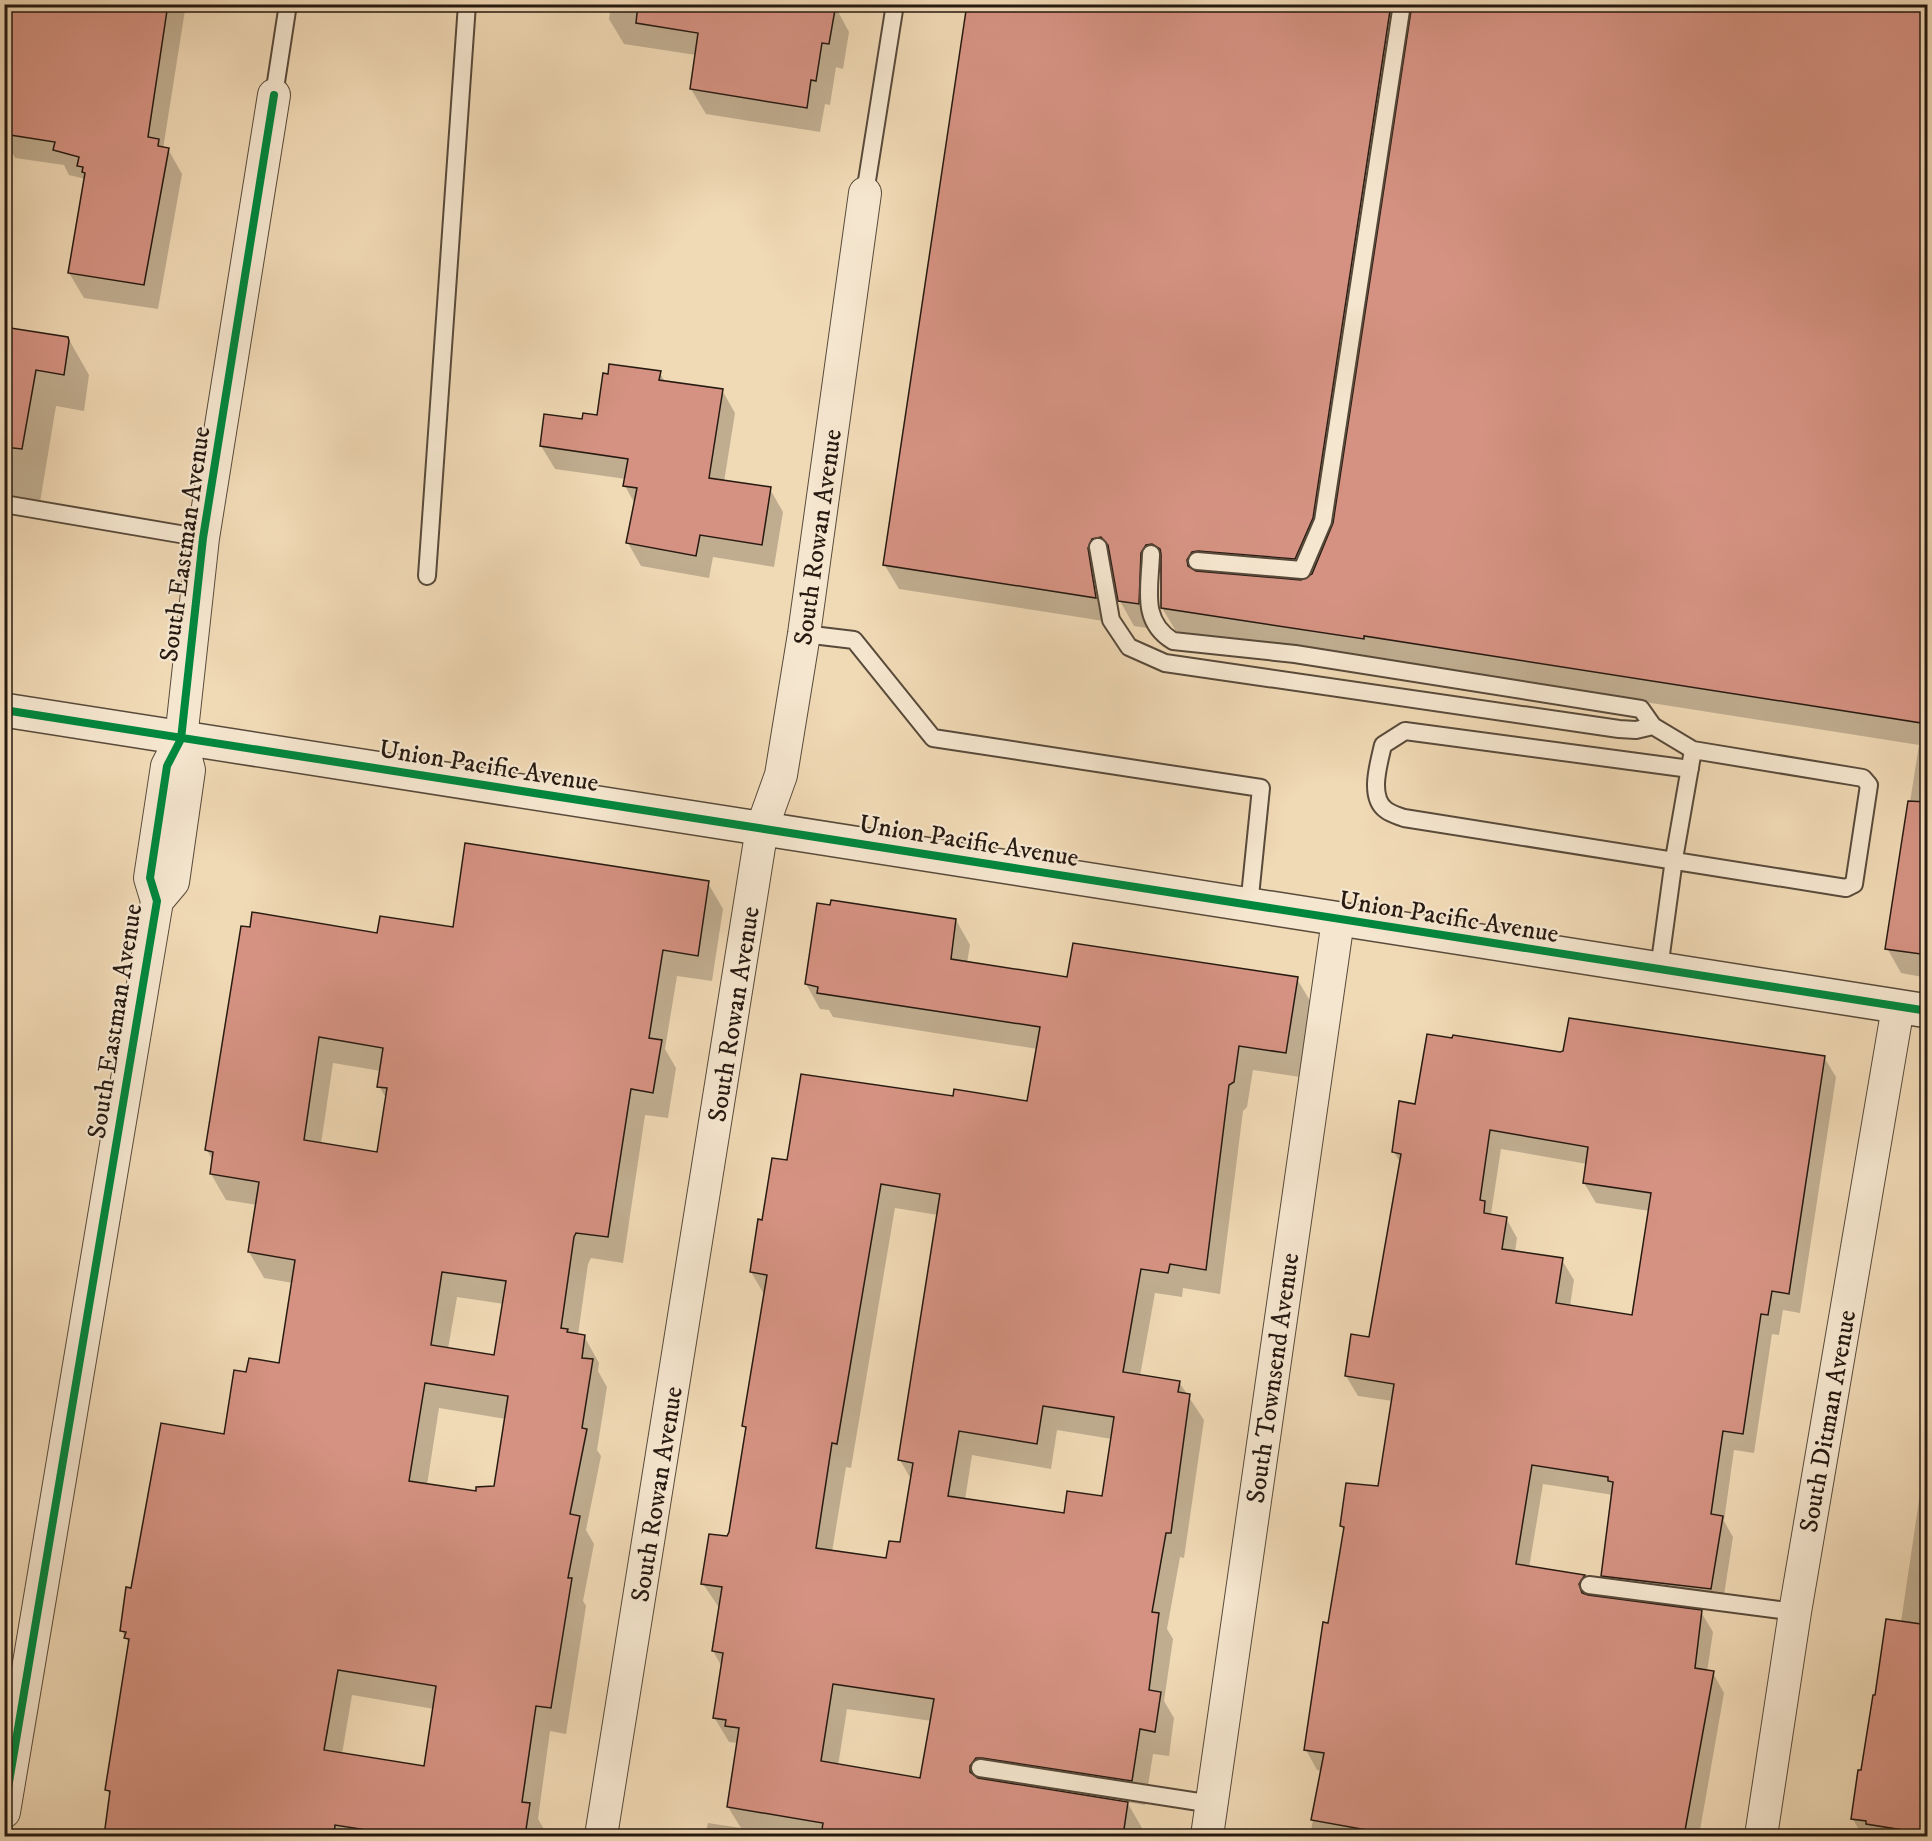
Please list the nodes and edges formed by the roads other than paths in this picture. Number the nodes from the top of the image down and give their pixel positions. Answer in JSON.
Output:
{"nodes":[{"id":1,"x":288,"y":4,"type":"edge"},
{"id":2,"x":467,"y":4,"type":"edge"},
{"id":3,"x":895,"y":4,"type":"edge"},
{"id":4,"x":1402,"y":4,"type":"edge"},
{"id":5,"x":274,"y":95,"type":"joint"},
{"id":6,"x":865,"y":193,"type":"joint"},
{"id":7,"x":4,"y":504,"type":"edge"},
{"id":8,"x":203,"y":538,"type":"junction"},
{"id":9,"x":1098,"y":547,"type":"dead end"},
{"id":10,"x":1151,"y":554,"type":"dead end"},
{"id":11,"x":1197,"y":561,"type":"dead end"},
{"id":12,"x":427,"y":576,"type":"dead end"},
{"id":13,"x":804,"y":634,"type":"junction"},
{"id":14,"x":4,"y":710,"type":"edge"},
{"id":15,"x":1653,"y":726,"type":"junction"},
{"id":16,"x":181,"y":740,"type":"junction"},
{"id":17,"x":1693,"y":750,"type":"junction"},
{"id":18,"x":1690,"y":770,"type":"junction"},
{"id":19,"x":762,"y":828,"type":"junction"},
{"id":20,"x":1674,"y":859,"type":"junction"},
{"id":21,"x":1249,"y":906,"type":"junction"},
{"id":22,"x":1338,"y":920,"type":"junction"},
{"id":23,"x":1659,"y":969,"type":"junction"},
{"id":24,"x":1913,"y":1009,"type":"edge"},
{"id":25,"x":1589,"y":1585,"type":"dead end"},
{"id":26,"x":1795,"y":1612,"type":"junction"},
{"id":27,"x":11,"y":1728,"type":"edge"},
{"id":28,"x":980,"y":1768,"type":"dead end"},
{"id":29,"x":1212,"y":1804,"type":"junction"},
{"id":30,"x":4,"y":1812,"type":"edge"},
{"id":31,"x":601,"y":1836,"type":"edge"},
{"id":32,"x":1207,"y":1836,"type":"edge"},
{"id":33,"x":1761,"y":1836,"type":"edge"}],
"edges":[{"from":1,"to":5,"type":"lane"},
{"from":2,"to":12,"type":"lane"},
{"from":3,"to":6,"type":"lane"},
{"from":4,"to":11,"type":"lane"},
{"from":5,"to":8,"type":"street","name":"South Eastman Avenue"},
{"from":6,"to":13,"type":"street","name":"South Rowan Avenue"},
{"from":7,"to":8,"type":"lane"},
{"from":8,"to":16,"type":"street","name":"South Eastman Avenue"},
{"from":9,"to":15,"type":"lane"},
{"from":10,"to":15,"type":"lane"},
{"from":13,"to":19,"type":"street","name":"South Rowan Avenue"},
{"from":13,"to":21,"type":"lane"},
{"from":14,"to":16,"type":"street","name":"Union Pacific Avenue"},
{"from":15,"to":17,"type":"lane"},
{"from":16,"to":19,"type":"street","name":"Union Pacific Avenue"},
{"from":16,"to":27,"type":"street","name":"South Eastman Avenue"},
{"from":17,"to":18,"type":"lane"},
{"from":17,"to":20,"type":"lane"},
{"from":18,"to":20,"type":"lane"},
{"from":18,"to":20,"type":"lane"},
{"from":19,"to":21,"type":"street","name":"Union Pacific Avenue"},
{"from":19,"to":31,"type":"street","name":"South Rowan Avenue"},
{"from":20,"to":23,"type":"lane"},
{"from":21,"to":22,"type":"street","name":"Union Pacific Avenue"},
{"from":22,"to":23,"type":"street","name":"Union Pacific Avenue"},
{"from":22,"to":29,"type":"street","name":"South Townsend Avenue"},
{"from":23,"to":24,"type":"street","name":"Union Pacific Avenue"},
{"from":24,"to":26,"type":"street","name":"South Ditman Avenue"},
{"from":25,"to":26,"type":"lane"},
{"from":26,"to":33,"type":"street","name":"South Ditman Avenue"},
{"from":27,"to":30,"type":"street","name":"South Eastman Avenue"},
{"from":28,"to":29,"type":"lane"},
{"from":29,"to":32,"type":"street","name":"South Townsend Avenue"}]}
